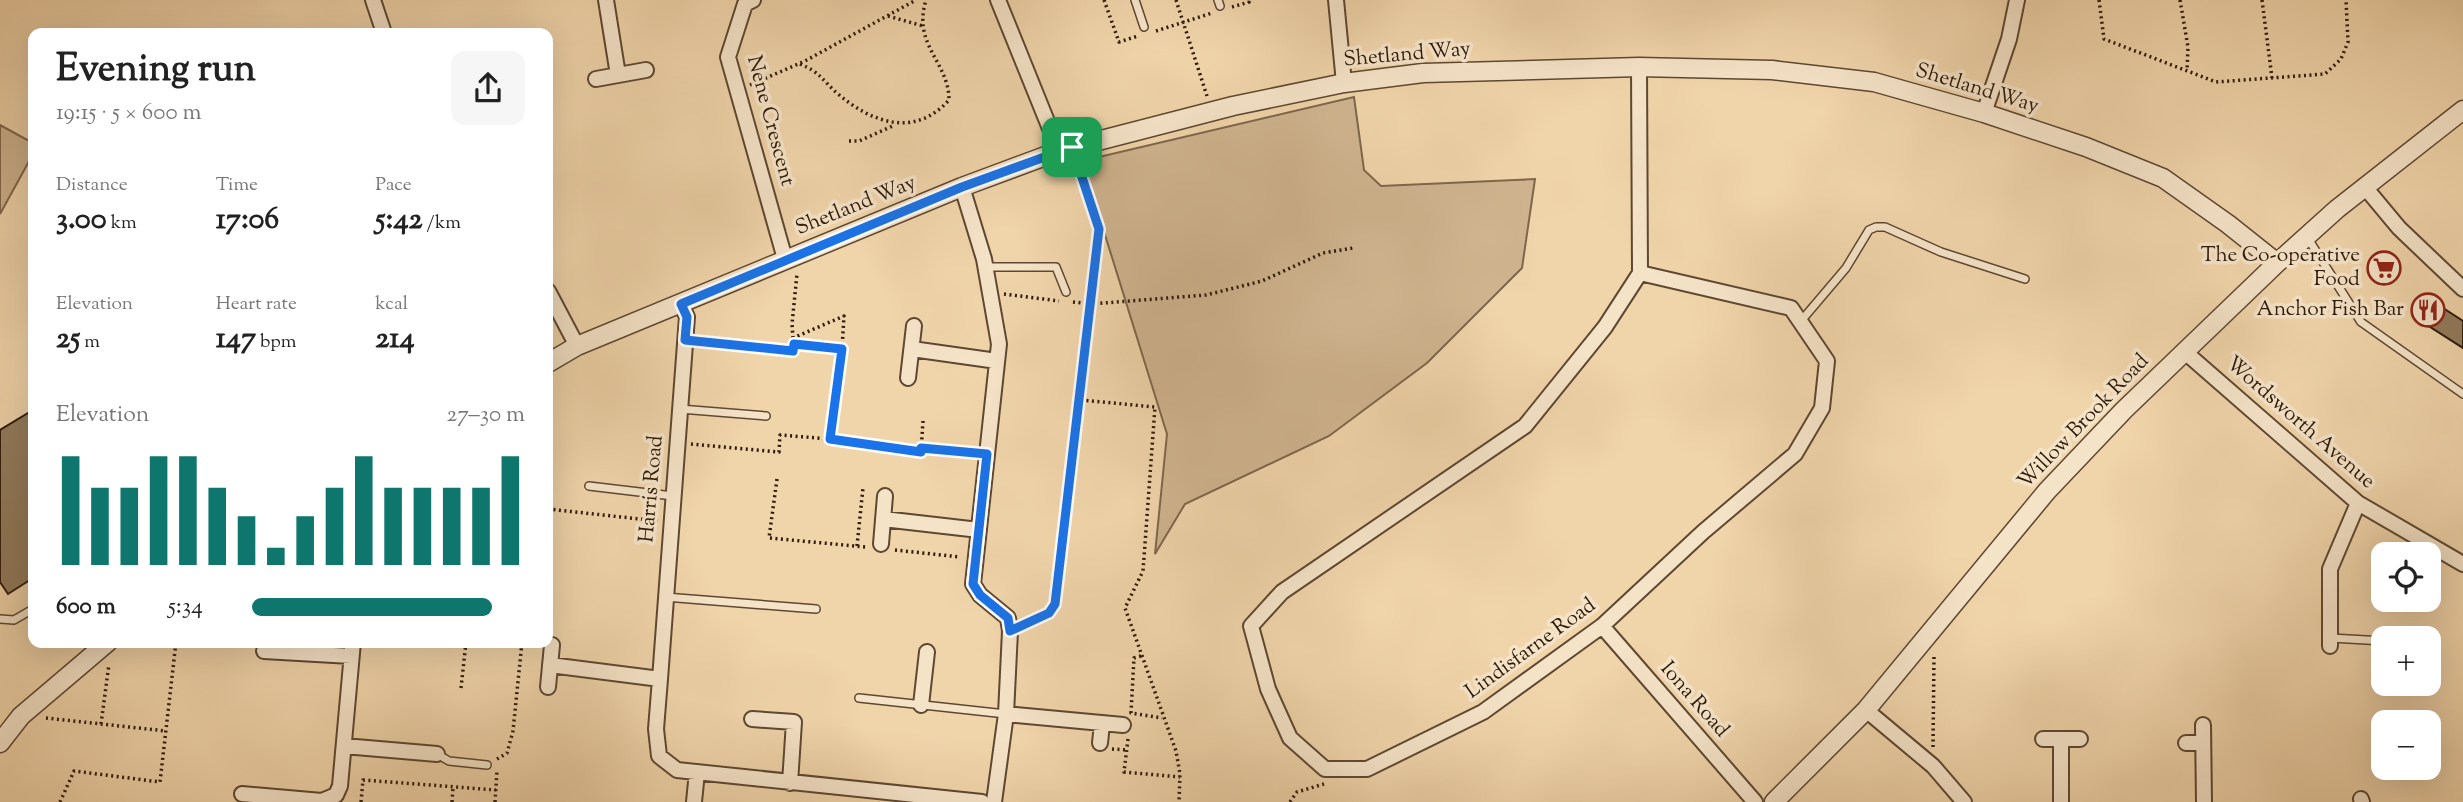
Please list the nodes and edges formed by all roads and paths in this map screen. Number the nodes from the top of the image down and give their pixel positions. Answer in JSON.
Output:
{"nodes":[{"id":1,"x":373,"y":0,"type":"edge"},
{"id":2,"x":606,"y":0,"type":"edge"},
{"id":3,"x":753,"y":0,"type":"edge"},
{"id":4,"x":916,"y":0,"type":"edge"},
{"id":5,"x":926,"y":0,"type":"edge"},
{"id":6,"x":998,"y":0,"type":"edge"},
{"id":7,"x":1104,"y":0,"type":"edge"},
{"id":8,"x":1135,"y":0,"type":"edge"},
{"id":9,"x":1176,"y":0,"type":"edge"},
{"id":10,"x":1248,"y":0,"type":"edge"},
{"id":11,"x":1336,"y":0,"type":"edge"},
{"id":12,"x":2017,"y":0,"type":"edge"},
{"id":13,"x":2099,"y":0,"type":"edge"},
{"id":14,"x":2180,"y":0,"type":"edge"},
{"id":15,"x":2262,"y":0,"type":"edge"},
{"id":16,"x":2346,"y":0,"type":"edge"},
{"id":17,"x":887,"y":16,"type":"junction"},
{"id":18,"x":1183,"y":22,"type":"junction"},
{"id":19,"x":923,"y":26,"type":"junction"},
{"id":20,"x":1144,"y":27,"type":"dead end"},
{"id":21,"x":382,"y":28,"type":"edge"},
{"id":22,"x":800,"y":64,"type":"junction"},
{"id":23,"x":1639,"y":67,"type":"junction"},
{"id":24,"x":646,"y":70,"type":"dead end"},
{"id":25,"x":2187,"y":71,"type":"junction"},
{"id":26,"x":618,"y":75,"type":"junction"},
{"id":27,"x":2272,"y":78,"type":"junction"},
{"id":28,"x":596,"y":79,"type":"dead end"},
{"id":29,"x":1344,"y":83,"type":"junction"},
{"id":30,"x":737,"y":90,"type":"junction"},
{"id":31,"x":2463,"y":110,"type":"edge"},
{"id":32,"x":1212,"y":112,"type":"junction"},
{"id":33,"x":1984,"y":113,"type":"junction"},
{"id":34,"x":897,"y":124,"type":"junction"},
{"id":35,"x":849,"y":141,"type":"dead end"},
{"id":36,"x":1066,"y":149,"type":"junction"},
{"id":37,"x":962,"y":187,"type":"junction"},
{"id":38,"x":2364,"y":187,"type":"junction"},
{"id":39,"x":2307,"y":237,"type":"junction"},
{"id":40,"x":1353,"y":248,"type":"dead end"},
{"id":41,"x":789,"y":258,"type":"junction"},
{"id":42,"x":2277,"y":263,"type":"junction"},
{"id":43,"x":985,"y":267,"type":"junction"},
{"id":44,"x":1640,"y":273,"type":"junction"},
{"id":45,"x":2025,"y":279,"type":"dead end"},
{"id":46,"x":2463,"y":289,"type":"edge"},
{"id":47,"x":1066,"y":292,"type":"dead end"},
{"id":48,"x":991,"y":293,"type":"junction"},
{"id":49,"x":553,"y":299,"type":"edge"},
{"id":50,"x":681,"y":304,"type":"junction"},
{"id":51,"x":1091,"y":304,"type":"junction"},
{"id":52,"x":1800,"y":322,"type":"junction"},
{"id":53,"x":914,"y":327,"type":"dead end"},
{"id":54,"x":793,"y":338,"type":"junction"},
{"id":55,"x":685,"y":340,"type":"junction"},
{"id":56,"x":794,"y":344,"type":"junction"},
{"id":57,"x":578,"y":346,"type":"junction"},
{"id":58,"x":842,"y":349,"type":"junction"},
{"id":59,"x":912,"y":349,"type":"junction"},
{"id":60,"x":2185,"y":352,"type":"junction"},
{"id":61,"x":553,"y":360,"type":"edge"},
{"id":62,"x":997,"y":361,"type":"junction"},
{"id":63,"x":908,"y":378,"type":"dead end"},
{"id":64,"x":2463,"y":394,"type":"edge"},
{"id":65,"x":1081,"y":400,"type":"junction"},
{"id":66,"x":680,"y":409,"type":"junction"},
{"id":67,"x":766,"y":416,"type":"dead end"},
{"id":68,"x":923,"y":421,"type":"dead end"},
{"id":69,"x":830,"y":439,"type":"junction"},
{"id":70,"x":677,"y":443,"type":"junction"},
{"id":71,"x":921,"y":448,"type":"junction"},
{"id":72,"x":987,"y":454,"type":"junction"},
{"id":73,"x":777,"y":480,"type":"dead end"},
{"id":74,"x":589,"y":486,"type":"dead end"},
{"id":75,"x":863,"y":488,"type":"dead end"},
{"id":76,"x":673,"y":496,"type":"junction"},
{"id":77,"x":885,"y":496,"type":"dead end"},
{"id":78,"x":2358,"y":503,"type":"junction"},
{"id":79,"x":553,"y":510,"type":"edge"},
{"id":80,"x":883,"y":519,"type":"junction"},
{"id":81,"x":670,"y":522,"type":"junction"},
{"id":82,"x":979,"y":530,"type":"junction"},
{"id":83,"x":857,"y":546,"type":"junction"},
{"id":84,"x":882,"y":547,"type":"junction"},
{"id":85,"x":976,"y":559,"type":"junction"},
{"id":86,"x":2463,"y":565,"type":"edge"},
{"id":87,"x":664,"y":597,"type":"junction"},
{"id":88,"x":816,"y":609,"type":"dead end"},
{"id":89,"x":28,"y":612,"type":"edge"},
{"id":90,"x":0,"y":619,"type":"edge"},
{"id":91,"x":1602,"y":626,"type":"junction"},
{"id":92,"x":1934,"y":629,"type":"junction"},
{"id":93,"x":1010,"y":631,"type":"junction"},
{"id":94,"x":2371,"y":641,"type":"edge"},
{"id":95,"x":2330,"y":642,"type":"joint"},
{"id":96,"x":102,"y":648,"type":"edge"},
{"id":97,"x":105,"y":648,"type":"edge"},
{"id":98,"x":175,"y":648,"type":"edge"},
{"id":99,"x":465,"y":648,"type":"edge"},
{"id":100,"x":521,"y":648,"type":"edge"},
{"id":101,"x":552,"y":648,"type":"edge"},
{"id":102,"x":352,"y":649,"type":"edge"},
{"id":103,"x":264,"y":651,"type":"dead end"},
{"id":104,"x":928,"y":652,"type":"dead end"},
{"id":105,"x":1141,"y":656,"type":"junction"},
{"id":106,"x":550,"y":665,"type":"junction"},
{"id":107,"x":660,"y":679,"type":"junction"},
{"id":108,"x":548,"y":687,"type":"dead end"},
{"id":109,"x":461,"y":688,"type":"dead end"},
{"id":110,"x":859,"y":698,"type":"dead end"},
{"id":111,"x":921,"y":705,"type":"junction"},
{"id":112,"x":29,"y":709,"type":"junction"},
{"id":113,"x":1866,"y":710,"type":"junction"},
{"id":114,"x":1006,"y":713,"type":"junction"},
{"id":115,"x":1162,"y":718,"type":"dead end"},
{"id":116,"x":752,"y":719,"type":"dead end"},
{"id":117,"x":102,"y":724,"type":"junction"},
{"id":118,"x":1102,"y":724,"type":"junction"},
{"id":119,"x":1128,"y":725,"type":"junction"},
{"id":120,"x":2203,"y":725,"type":"dead end"},
{"id":121,"x":166,"y":731,"type":"junction"},
{"id":122,"x":2043,"y":739,"type":"dead end"},
{"id":123,"x":2061,"y":739,"type":"junction"},
{"id":124,"x":2080,"y":739,"type":"dead end"},
{"id":125,"x":0,"y":743,"type":"edge"},
{"id":126,"x":1100,"y":743,"type":"dead end"},
{"id":127,"x":2186,"y":743,"type":"dead end"},
{"id":128,"x":2203,"y":743,"type":"junction"},
{"id":129,"x":344,"y":746,"type":"junction"},
{"id":130,"x":437,"y":754,"type":"joint"},
{"id":131,"x":498,"y":759,"type":"junction"},
{"id":132,"x":487,"y":765,"type":"joint"},
{"id":133,"x":1933,"y":766,"type":"junction"},
{"id":134,"x":697,"y":772,"type":"junction"},
{"id":135,"x":1180,"y":777,"type":"junction"},
{"id":136,"x":790,"y":783,"type":"junction"},
{"id":137,"x":453,"y":787,"type":"junction"},
{"id":138,"x":496,"y":790,"type":"junction"},
{"id":139,"x":242,"y":794,"type":"dead end"},
{"id":140,"x":60,"y":802,"type":"edge"},
{"id":141,"x":361,"y":802,"type":"edge"},
{"id":142,"x":452,"y":802,"type":"edge"},
{"id":143,"x":495,"y":802,"type":"edge"},
{"id":144,"x":694,"y":802,"type":"edge"},
{"id":145,"x":982,"y":802,"type":"edge"},
{"id":146,"x":994,"y":802,"type":"edge"},
{"id":147,"x":1179,"y":802,"type":"edge"},
{"id":148,"x":1755,"y":802,"type":"edge"},
{"id":149,"x":1774,"y":802,"type":"edge"},
{"id":150,"x":1964,"y":802,"type":"edge"},
{"id":151,"x":2061,"y":802,"type":"edge"},
{"id":152,"x":2204,"y":802,"type":"edge"}],
"edges":[{"from":1,"to":21,"type":"street"},
{"from":2,"to":26,"type":"street"},
{"from":3,"to":30,"type":"street","name":"Nene Crescent"},
{"from":4,"to":17,"type":"path"},
{"from":5,"to":19,"type":"path"},
{"from":6,"to":36,"type":"street"},
{"from":7,"to":18,"type":"path"},
{"from":8,"to":20,"type":"lane"},
{"from":9,"to":18,"type":"path"},
{"from":10,"to":18,"type":"path"},
{"from":11,"to":29,"type":"street"},
{"from":12,"to":33,"type":"street"},
{"from":13,"to":25,"type":"path"},
{"from":14,"to":25,"type":"path"},
{"from":15,"to":27,"type":"path"},
{"from":16,"to":27,"type":"path"},
{"from":17,"to":19,"type":"path"},
{"from":17,"to":22,"type":"path"},
{"from":18,"to":32,"type":"path"},
{"from":19,"to":34,"type":"path"},
{"from":22,"to":30,"type":"path"},
{"from":22,"to":34,"type":"path"},
{"from":23,"to":29,"type":"street","name":"Shetland Way"},
{"from":23,"to":33,"type":"street","name":"Shetland Way"},
{"from":23,"to":44,"type":"street"},
{"from":24,"to":26,"type":"street"},
{"from":25,"to":27,"type":"path"},
{"from":26,"to":28,"type":"street"},
{"from":29,"to":32,"type":"street","name":"Shetland Way"},
{"from":30,"to":41,"type":"street","name":"Nene Crescent"},
{"from":31,"to":38,"type":"street","name":"Willow Brook Road"},
{"from":32,"to":36,"type":"street","name":"Shetland Way"},
{"from":33,"to":42,"type":"street","name":"Shetland Way"},
{"from":34,"to":35,"type":"path"},
{"from":36,"to":37,"type":"street","name":"Shetland Way"},
{"from":36,"to":51,"type":"path"},
{"from":37,"to":41,"type":"street","name":"Shetland Way"},
{"from":37,"to":43,"type":"street"},
{"from":38,"to":39,"type":"street","name":"Willow Brook Road"},
{"from":38,"to":46,"type":"street"},
{"from":39,"to":42,"type":"street","name":"Willow Brook Road"},
{"from":39,"to":64,"type":"lane"},
{"from":40,"to":51,"type":"path"},
{"from":41,"to":50,"type":"street","name":"Shetland Way"},
{"from":41,"to":54,"type":"path"},
{"from":42,"to":60,"type":"street","name":"Willow Brook Road"},
{"from":43,"to":47,"type":"lane"},
{"from":43,"to":48,"type":"street"},
{"from":44,"to":52,"type":"street","name":"Lindisfarne Road"},
{"from":44,"to":91,"type":"street","name":"Lindisfarne Road"},
{"from":45,"to":52,"type":"lane"},
{"from":48,"to":51,"type":"path"},
{"from":48,"to":62,"type":"street"},
{"from":49,"to":57,"type":"street"},
{"from":50,"to":55,"type":"street","name":"Harris Road"},
{"from":50,"to":57,"type":"street","name":"Shetland Way"},
{"from":51,"to":65,"type":"path"},
{"from":52,"to":91,"type":"street","name":"Lindisfarne Road"},
{"from":53,"to":59,"type":"street"},
{"from":54,"to":56,"type":"path"},
{"from":54,"to":58,"type":"path"},
{"from":55,"to":56,"type":"path"},
{"from":55,"to":66,"type":"street","name":"Harris Road"},
{"from":56,"to":58,"type":"path"},
{"from":57,"to":61,"type":"street","name":"Shetland Way"},
{"from":58,"to":69,"type":"path"},
{"from":59,"to":62,"type":"street"},
{"from":59,"to":63,"type":"street"},
{"from":60,"to":78,"type":"street","name":"Wordsworth Avenue"},
{"from":60,"to":92,"type":"street","name":"Willow Brook Road"},
{"from":62,"to":72,"type":"street"},
{"from":65,"to":93,"type":"path"},
{"from":65,"to":105,"type":"path"},
{"from":66,"to":67,"type":"lane"},
{"from":66,"to":70,"type":"street","name":"Harris Road"},
{"from":68,"to":71,"type":"path"},
{"from":69,"to":70,"type":"path"},
{"from":69,"to":71,"type":"path"},
{"from":70,"to":76,"type":"street","name":"Harris Road"},
{"from":71,"to":72,"type":"path"},
{"from":72,"to":82,"type":"street"},
{"from":73,"to":83,"type":"path"},
{"from":74,"to":76,"type":"lane"},
{"from":75,"to":83,"type":"path"},
{"from":76,"to":81,"type":"street","name":"Harris Road"},
{"from":77,"to":80,"type":"street"},
{"from":78,"to":86,"type":"street","name":"Wordsworth Avenue"},
{"from":78,"to":95,"type":"street"},
{"from":79,"to":81,"type":"path"},
{"from":80,"to":82,"type":"street"},
{"from":80,"to":84,"type":"street"},
{"from":81,"to":87,"type":"street","name":"Harris Road"},
{"from":82,"to":85,"type":"street"},
{"from":83,"to":84,"type":"path"},
{"from":84,"to":85,"type":"path"},
{"from":85,"to":93,"type":"street"},
{"from":87,"to":88,"type":"lane"},
{"from":87,"to":107,"type":"street","name":"Harris Road"},
{"from":89,"to":90,"type":"lane"},
{"from":91,"to":148,"type":"street","name":"Iona Road"},
{"from":92,"to":113,"type":"street","name":"Willow Brook Road"},
{"from":92,"to":133,"type":"path"},
{"from":93,"to":114,"type":"street"},
{"from":94,"to":95,"type":"lane"},
{"from":96,"to":112,"type":"street"},
{"from":97,"to":117,"type":"path"},
{"from":98,"to":121,"type":"path"},
{"from":99,"to":109,"type":"path"},
{"from":100,"to":131,"type":"path"},
{"from":101,"to":106,"type":"street"},
{"from":102,"to":103,"type":"street"},
{"from":102,"to":129,"type":"street"},
{"from":104,"to":111,"type":"street"},
{"from":105,"to":119,"type":"path"},
{"from":105,"to":135,"type":"path"},
{"from":106,"to":107,"type":"street"},
{"from":106,"to":108,"type":"street"},
{"from":107,"to":134,"type":"street","name":"Harris Road"},
{"from":110,"to":111,"type":"lane"},
{"from":111,"to":114,"type":"lane"},
{"from":112,"to":117,"type":"path"},
{"from":112,"to":125,"type":"street"},
{"from":113,"to":133,"type":"street"},
{"from":113,"to":149,"type":"street","name":"Willow Brook Road"},
{"from":114,"to":118,"type":"street"},
{"from":114,"to":146,"type":"street"},
{"from":115,"to":119,"type":"path"},
{"from":116,"to":136,"type":"street"},
{"from":117,"to":121,"type":"path"},
{"from":118,"to":119,"type":"street"},
{"from":118,"to":126,"type":"street"},
{"from":119,"to":135,"type":"path"},
{"from":120,"to":128,"type":"street"},
{"from":121,"to":140,"type":"path"},
{"from":122,"to":123,"type":"street"},
{"from":123,"to":124,"type":"street"},
{"from":123,"to":151,"type":"street"},
{"from":127,"to":128,"type":"street"},
{"from":128,"to":152,"type":"street"},
{"from":129,"to":130,"type":"street"},
{"from":129,"to":139,"type":"street"},
{"from":130,"to":132,"type":"lane"},
{"from":131,"to":132,"type":"path"},
{"from":131,"to":138,"type":"path"},
{"from":133,"to":150,"type":"street"},
{"from":134,"to":136,"type":"street","name":"Harris Road"},
{"from":134,"to":144,"type":"street"},
{"from":135,"to":147,"type":"path"},
{"from":136,"to":145,"type":"street","name":"Harris Road"},
{"from":137,"to":138,"type":"path"},
{"from":137,"to":141,"type":"path"},
{"from":137,"to":142,"type":"path"},
{"from":138,"to":143,"type":"path"}]}
